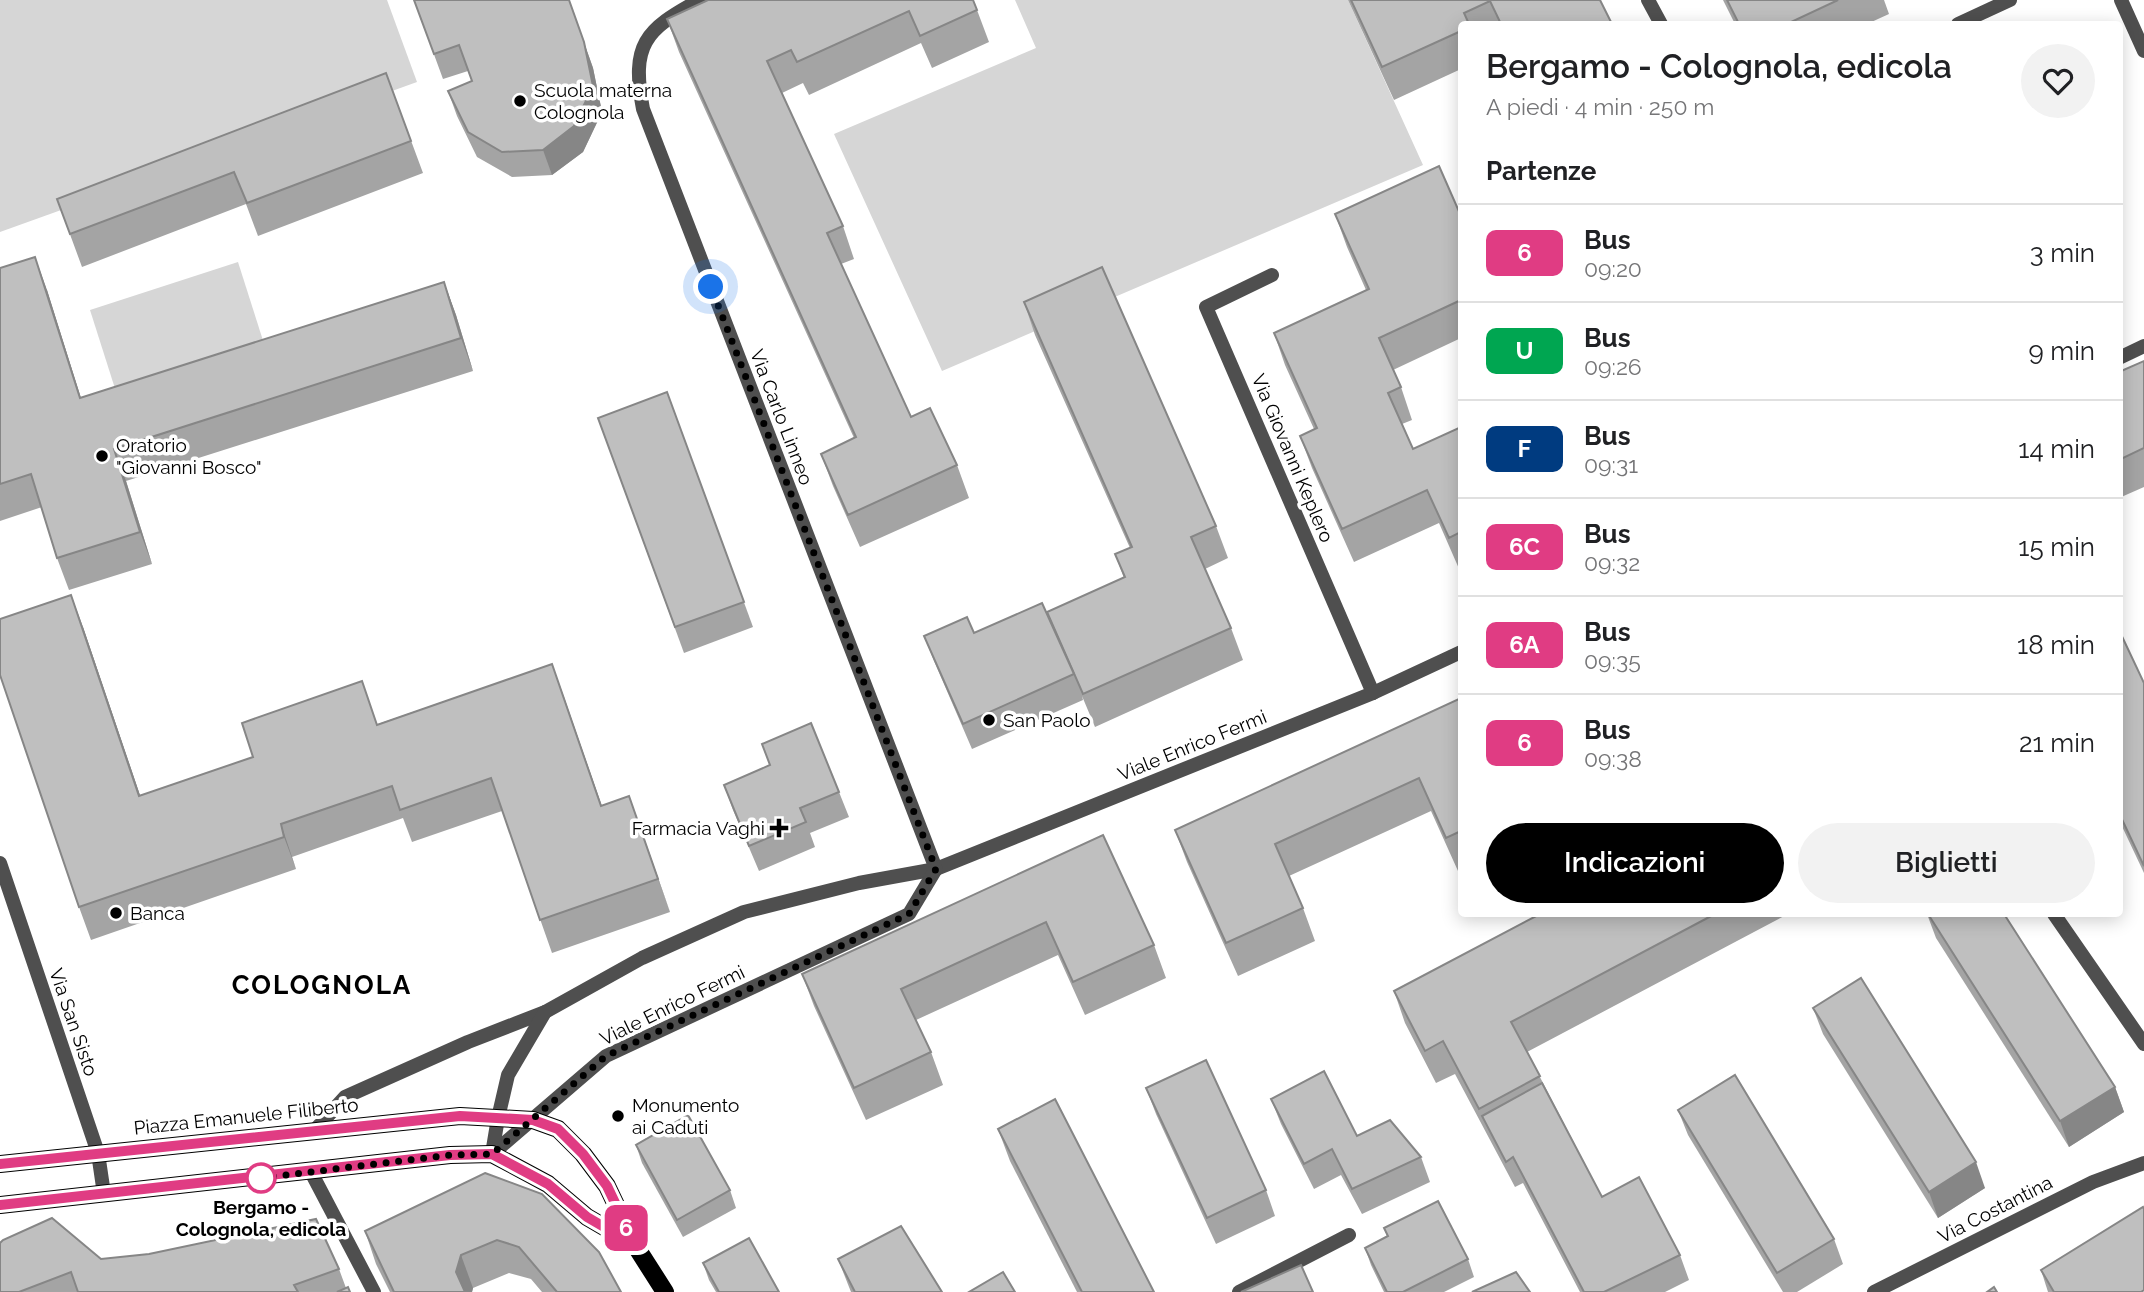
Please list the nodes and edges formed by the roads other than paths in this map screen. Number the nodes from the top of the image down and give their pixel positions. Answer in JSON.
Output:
{"nodes":[{"id":1,"x":700,"y":0,"type":"edge"},
{"id":2,"x":1648,"y":0,"type":"edge"},
{"id":3,"x":2010,"y":0,"type":"edge"},
{"id":4,"x":2121,"y":0,"type":"edge"},
{"id":5,"x":1659,"y":21,"type":"edge"},
{"id":6,"x":1964,"y":21,"type":"edge"},
{"id":7,"x":2144,"y":51,"type":"edge"},
{"id":8,"x":1272,"y":275,"type":"dead end"},
{"id":9,"x":2144,"y":346,"type":"edge"},
{"id":10,"x":2123,"y":356,"type":"edge"},
{"id":11,"x":1458,"y":653,"type":"edge"},
{"id":12,"x":1373,"y":693,"type":"junction"},
{"id":13,"x":0,"y":863,"type":"edge"},
{"id":14,"x":936,"y":869,"type":"junction"},
{"id":15,"x":2056,"y":917,"type":"edge"},
{"id":16,"x":545,"y":1012,"type":"junction"},
{"id":17,"x":2144,"y":1044,"type":"edge"},
{"id":18,"x":498,"y":1118,"type":"junction"},
{"id":19,"x":533,"y":1120,"type":"junction"},
{"id":20,"x":315,"y":1130,"type":"junction"},
{"id":21,"x":98,"y":1153,"type":"junction"},
{"id":22,"x":492,"y":1154,"type":"junction"},
{"id":23,"x":0,"y":1164,"type":"edge"},
{"id":24,"x":2141,"y":1169,"type":"edge"},
{"id":25,"x":311,"y":1172,"type":"junction"},
{"id":26,"x":104,"y":1194,"type":"junction"},
{"id":27,"x":0,"y":1205,"type":"edge"},
{"id":28,"x":1349,"y":1235,"type":"dead end"},
{"id":29,"x":635,"y":1245,"type":"junction"},
{"id":30,"x":374,"y":1292,"type":"edge"},
{"id":31,"x":665,"y":1292,"type":"edge"},
{"id":32,"x":1239,"y":1292,"type":"edge"},
{"id":33,"x":1874,"y":1292,"type":"edge"}],
"edges":[{"from":1,"to":14,"type":"street","name":"Via Carlo Linneo"},
{"from":2,"to":5,"type":"street"},
{"from":3,"to":6,"type":"street"},
{"from":4,"to":7,"type":"street"},
{"from":8,"to":12,"type":"street","name":"Via Giovanni Keplero"},
{"from":9,"to":10,"type":"street"},
{"from":11,"to":12,"type":"street","name":"Viale Enrico Fermi"},
{"from":12,"to":14,"type":"street","name":"Viale Enrico Fermi"},
{"from":13,"to":21,"type":"street","name":"Via San Sisto"},
{"from":14,"to":16,"type":"street","name":"Viale Enrico Fermi"},
{"from":14,"to":19,"type":"street","name":"Viale Enrico Fermi"},
{"from":15,"to":17,"type":"street"},
{"from":16,"to":18,"type":"street"},
{"from":16,"to":20,"type":"street","name":"Viale Enrico Fermi"},
{"from":18,"to":19,"type":"main road","name":"Piazza Emanuele Filiberto"},
{"from":18,"to":20,"type":"main road","name":"Piazza Emanuele Filiberto"},
{"from":18,"to":22,"type":"street"},
{"from":19,"to":22,"type":"street"},
{"from":19,"to":29,"type":"main road"},
{"from":20,"to":21,"type":"main road","name":"Piazza Emanuele Filiberto"},
{"from":21,"to":23,"type":"main road","name":"Piazza Emanuele Filiberto"},
{"from":21,"to":26,"type":"street","name":"Via San Sisto"},
{"from":22,"to":25,"type":"main road"},
{"from":22,"to":29,"type":"main road"},
{"from":24,"to":33,"type":"street","name":"Via Costantina"},
{"from":25,"to":26,"type":"main road"},
{"from":25,"to":30,"type":"street"},
{"from":26,"to":27,"type":"main road"},
{"from":28,"to":32,"type":"street"},
{"from":29,"to":31,"type":"main road"}]}
